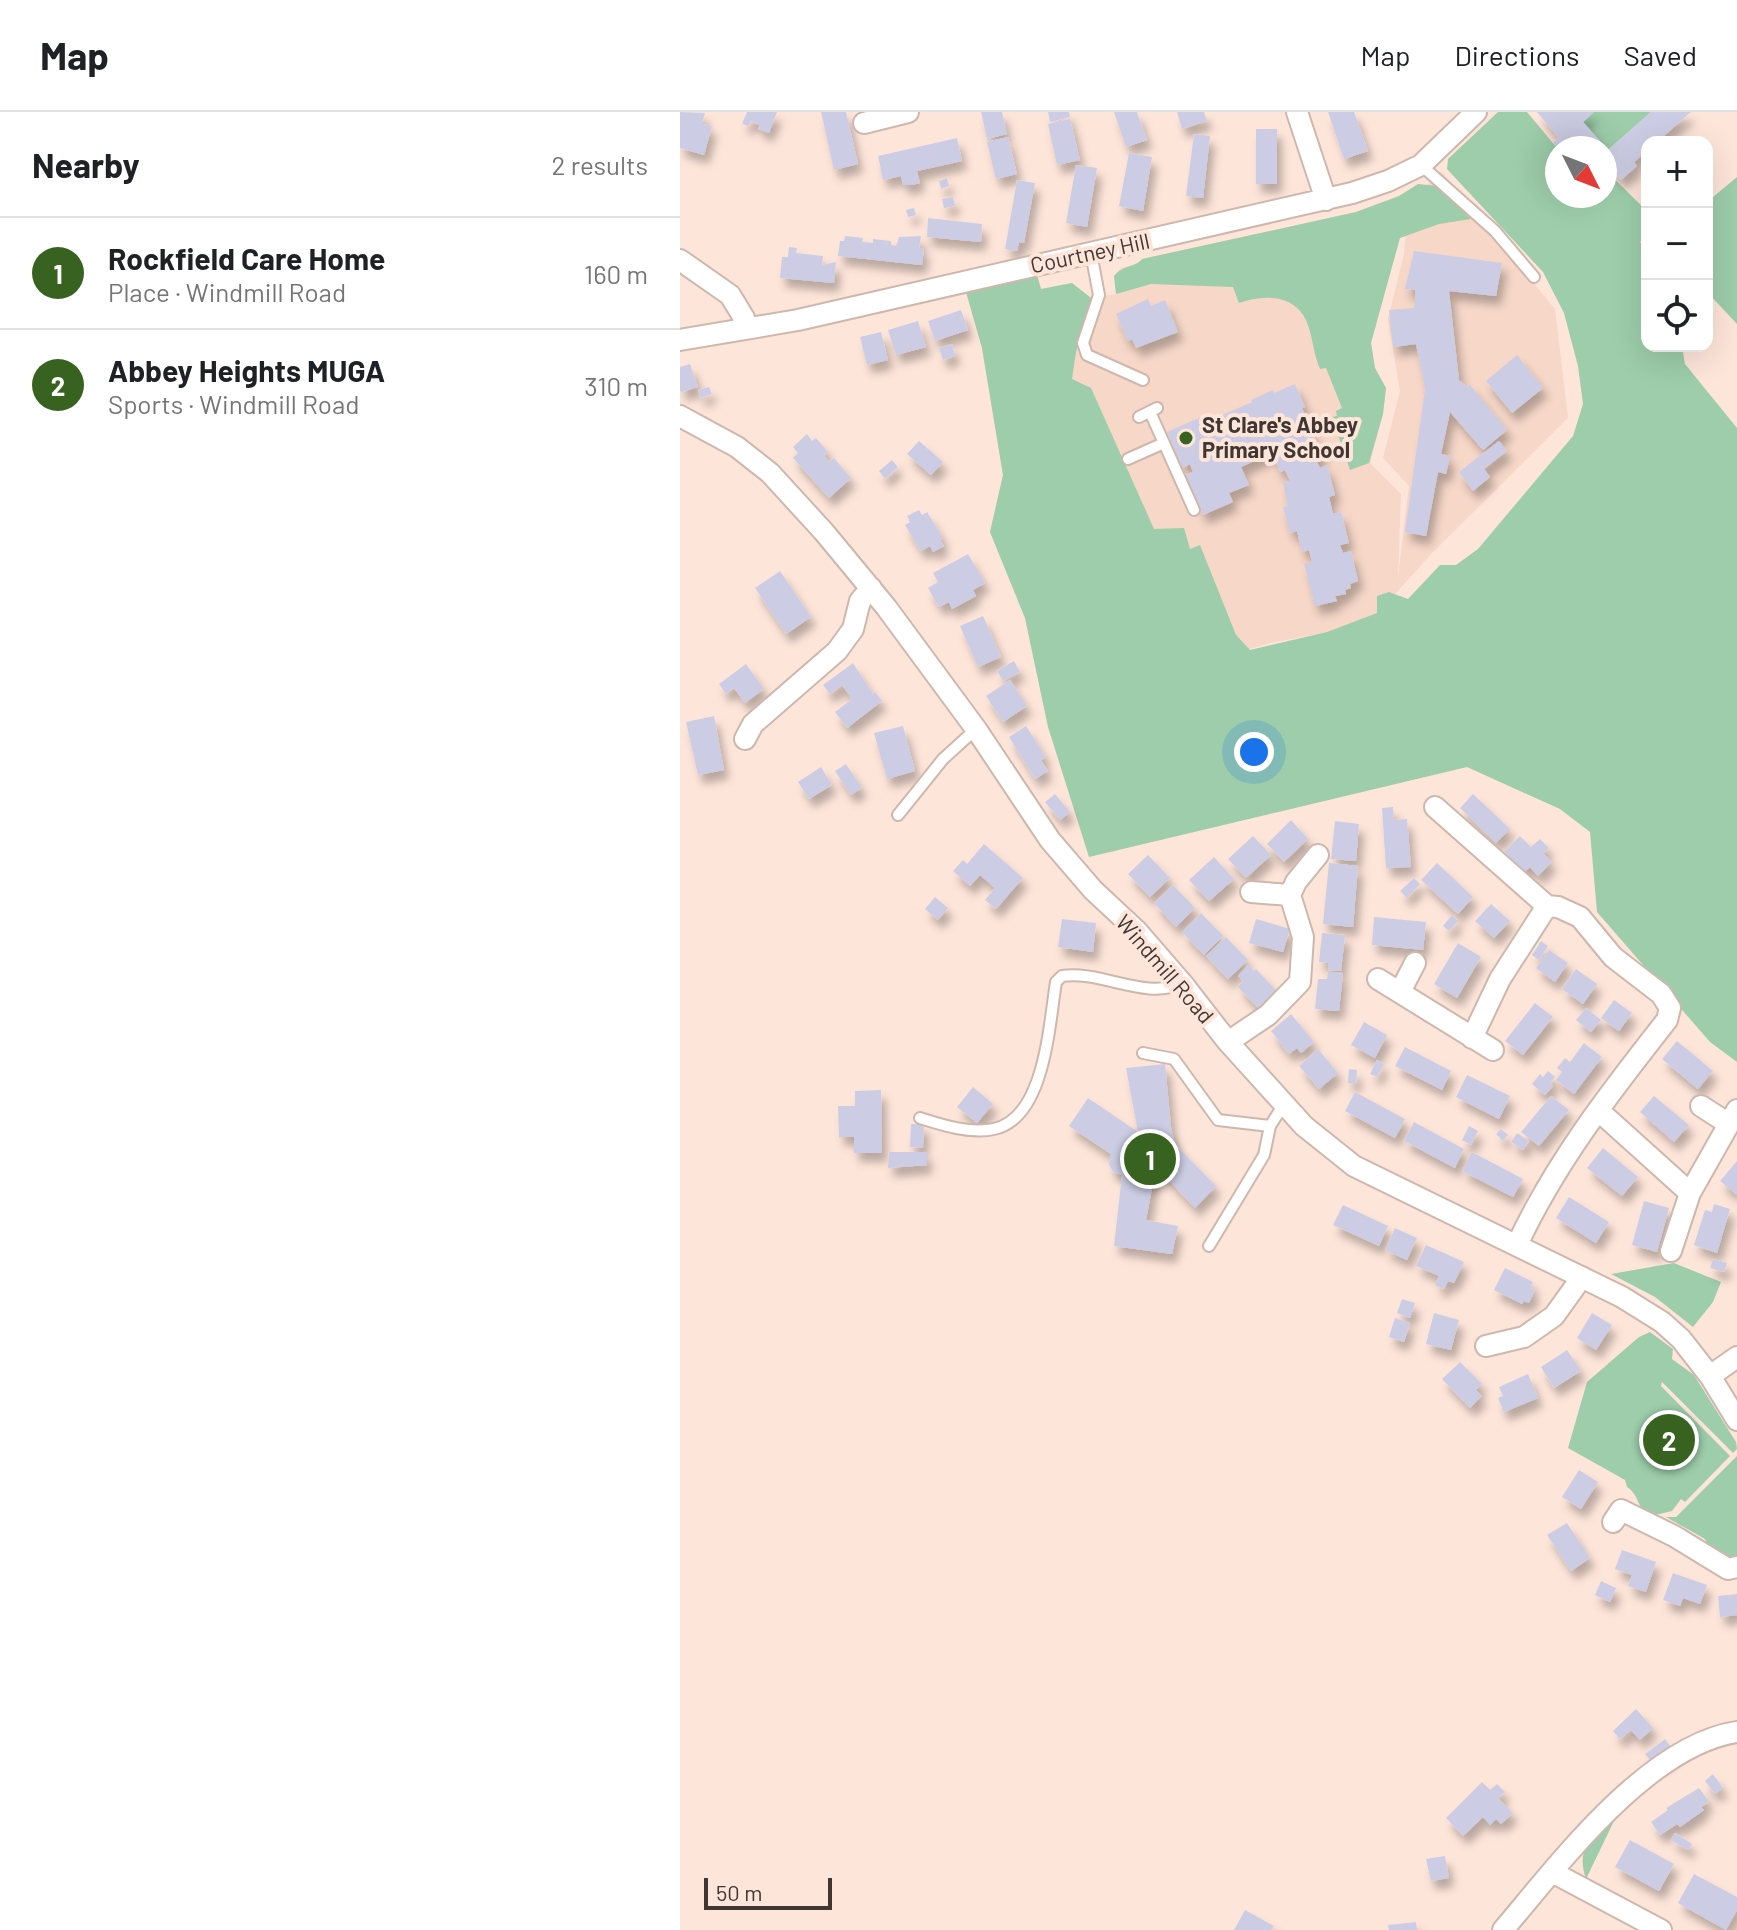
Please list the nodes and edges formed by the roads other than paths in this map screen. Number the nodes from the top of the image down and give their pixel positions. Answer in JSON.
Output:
{"nodes":[{"id":1,"x":908,"y":112,"type":"edge"},
{"id":2,"x":1297,"y":112,"type":"edge"},
{"id":3,"x":1469,"y":114,"type":"edge"},
{"id":4,"x":864,"y":123,"type":"dead end"},
{"id":5,"x":1421,"y":165,"type":"junction"},
{"id":6,"x":1326,"y":200,"type":"junction"},
{"id":7,"x":1091,"y":253,"type":"junction"},
{"id":8,"x":680,"y":260,"type":"edge"},
{"id":9,"x":1534,"y":277,"type":"dead end"},
{"id":10,"x":742,"y":329,"type":"junction"},
{"id":11,"x":680,"y":340,"type":"edge"},
{"id":12,"x":1143,"y":380,"type":"dead end"},
{"id":13,"x":1149,"y":412,"type":"dead end"},
{"id":14,"x":680,"y":416,"type":"edge"},
{"id":15,"x":1164,"y":443,"type":"junction"},
{"id":16,"x":1128,"y":459,"type":"dead end"},
{"id":17,"x":1194,"y":510,"type":"dead end"},
{"id":18,"x":871,"y":588,"type":"junction"},
{"id":19,"x":976,"y":729,"type":"junction"},
{"id":20,"x":745,"y":739,"type":"dead end"},
{"id":21,"x":1435,"y":807,"type":"dead end"},
{"id":22,"x":898,"y":815,"type":"dead end"},
{"id":23,"x":1318,"y":855,"type":"dead end"},
{"id":24,"x":1251,"y":892,"type":"dead end"},
{"id":25,"x":1290,"y":895,"type":"junction"},
{"id":26,"x":1547,"y":906,"type":"junction"},
{"id":27,"x":1415,"y":963,"type":"dead end"},
{"id":28,"x":1378,"y":979,"type":"dead end"},
{"id":29,"x":1182,"y":983,"type":"junction"},
{"id":30,"x":1400,"y":992,"type":"junction"},
{"id":31,"x":1472,"y":1038,"type":"junction"},
{"id":32,"x":1228,"y":1042,"type":"junction"},
{"id":33,"x":1493,"y":1050,"type":"dead end"},
{"id":34,"x":1143,"y":1053,"type":"dead end"},
{"id":35,"x":1284,"y":1104,"type":"junction"},
{"id":36,"x":1701,"y":1106,"type":"dead end"},
{"id":37,"x":1599,"y":1111,"type":"junction"},
{"id":38,"x":1733,"y":1117,"type":"edge"},
{"id":39,"x":920,"y":1118,"type":"dead end"},
{"id":40,"x":1270,"y":1126,"type":"junction"},
{"id":41,"x":1690,"y":1193,"type":"junction"},
{"id":42,"x":1517,"y":1245,"type":"junction"},
{"id":43,"x":1209,"y":1246,"type":"dead end"},
{"id":44,"x":1671,"y":1251,"type":"dead end"},
{"id":45,"x":1582,"y":1277,"type":"junction"},
{"id":46,"x":1486,"y":1346,"type":"dead end"},
{"id":47,"x":1737,"y":1357,"type":"edge"},
{"id":48,"x":1710,"y":1376,"type":"junction"},
{"id":49,"x":1737,"y":1420,"type":"edge"},
{"id":50,"x":1613,"y":1522,"type":"dead end"},
{"id":51,"x":1737,"y":1567,"type":"edge"},
{"id":52,"x":1737,"y":1732,"type":"edge"},
{"id":53,"x":1552,"y":1872,"type":"junction"},
{"id":54,"x":1503,"y":1930,"type":"edge"},
{"id":55,"x":1661,"y":1930,"type":"edge"}],
"edges":[{"from":1,"to":4,"type":"street"},
{"from":2,"to":6,"type":"street"},
{"from":3,"to":5,"type":"street","name":"Courtney Hill"},
{"from":5,"to":6,"type":"street","name":"Courtney Hill"},
{"from":5,"to":9,"type":"lane"},
{"from":6,"to":7,"type":"street","name":"Courtney Hill"},
{"from":7,"to":10,"type":"street","name":"Courtney Hill"},
{"from":7,"to":12,"type":"lane"},
{"from":8,"to":10,"type":"street"},
{"from":10,"to":11,"type":"street","name":"Courtney Hill"},
{"from":13,"to":15,"type":"lane"},
{"from":14,"to":18,"type":"street","name":"Windmill Road"},
{"from":15,"to":16,"type":"lane"},
{"from":15,"to":17,"type":"lane"},
{"from":18,"to":19,"type":"street","name":"Windmill Road"},
{"from":18,"to":20,"type":"street"},
{"from":19,"to":22,"type":"lane"},
{"from":19,"to":29,"type":"street","name":"Windmill Road"},
{"from":21,"to":26,"type":"street"},
{"from":23,"to":25,"type":"street"},
{"from":24,"to":25,"type":"street"},
{"from":25,"to":32,"type":"street"},
{"from":26,"to":31,"type":"street"},
{"from":26,"to":37,"type":"street"},
{"from":27,"to":30,"type":"street"},
{"from":28,"to":30,"type":"street"},
{"from":29,"to":32,"type":"street","name":"Windmill Road"},
{"from":29,"to":39,"type":"lane"},
{"from":30,"to":31,"type":"street"},
{"from":31,"to":33,"type":"street"},
{"from":32,"to":35,"type":"street","name":"Windmill Road"},
{"from":34,"to":40,"type":"lane"},
{"from":35,"to":40,"type":"lane"},
{"from":35,"to":42,"type":"street","name":"Windmill Road"},
{"from":36,"to":38,"type":"street"},
{"from":37,"to":41,"type":"street"},
{"from":37,"to":42,"type":"street"},
{"from":38,"to":41,"type":"street"},
{"from":40,"to":43,"type":"lane"},
{"from":41,"to":44,"type":"street"},
{"from":42,"to":45,"type":"street","name":"Windmill Road"},
{"from":45,"to":46,"type":"street"},
{"from":45,"to":48,"type":"street","name":"Windmill Road"},
{"from":47,"to":48,"type":"street"},
{"from":48,"to":49,"type":"street","name":"Windmill Road"},
{"from":50,"to":51,"type":"street"},
{"from":52,"to":53,"type":"street"},
{"from":53,"to":54,"type":"street"},
{"from":53,"to":55,"type":"street"}]}
